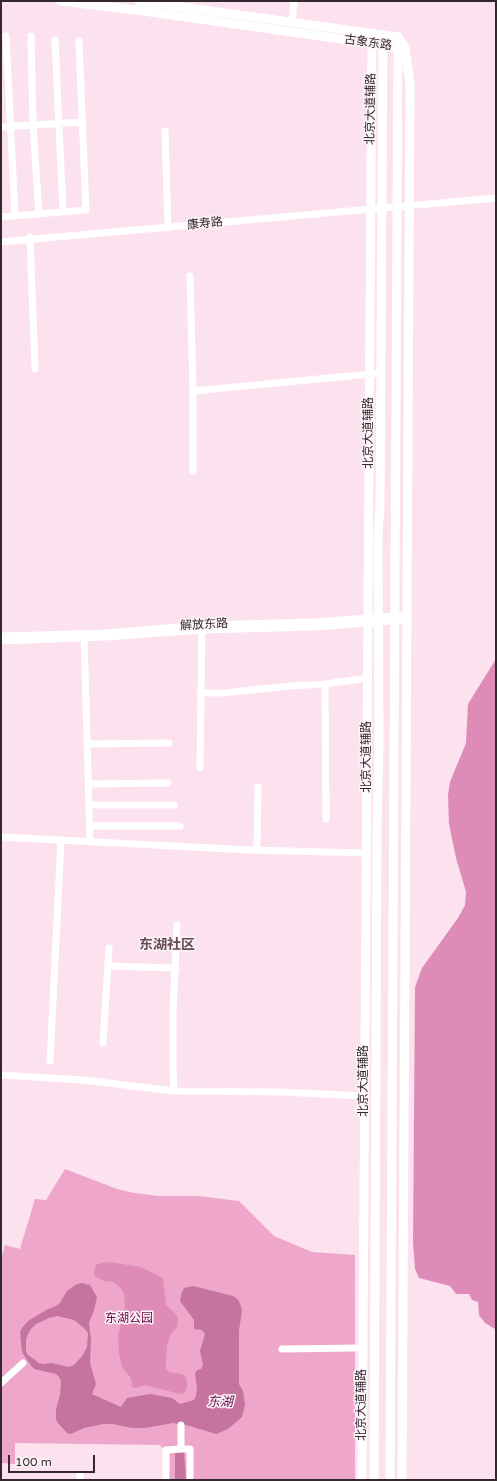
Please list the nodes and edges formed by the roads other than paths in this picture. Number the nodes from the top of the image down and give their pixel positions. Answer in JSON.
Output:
{"nodes":[{"id":1,"x":60,"y":1,"type":"edge"},
{"id":2,"x":139,"y":1,"type":"edge"},
{"id":3,"x":294,"y":1,"type":"edge"},
{"id":4,"x":292,"y":23,"type":"junction"},
{"id":5,"x":6,"y":36,"type":"dead end"},
{"id":6,"x":31,"y":36,"type":"dead end"},
{"id":7,"x":372,"y":38,"type":"junction"},
{"id":8,"x":55,"y":40,"type":"dead end"},
{"id":9,"x":79,"y":40,"type":"dead end"},
{"id":10,"x":383,"y":40,"type":"junction"},
{"id":11,"x":400,"y":44,"type":"junction"},
{"id":12,"x":82,"y":122,"type":"junction"},
{"id":13,"x":59,"y":124,"type":"junction"},
{"id":14,"x":33,"y":125,"type":"junction"},
{"id":15,"x":11,"y":126,"type":"junction"},
{"id":16,"x":1,"y":127,"type":"edge"},
{"id":17,"x":165,"y":131,"type":"dead end"},
{"id":18,"x":496,"y":198,"type":"edge"},
{"id":19,"x":410,"y":204,"type":"junction"},
{"id":20,"x":398,"y":205,"type":"junction"},
{"id":21,"x":382,"y":206,"type":"junction"},
{"id":22,"x":370,"y":207,"type":"junction"},
{"id":23,"x":63,"y":212,"type":"junction"},
{"id":24,"x":39,"y":214,"type":"junction"},
{"id":25,"x":15,"y":216,"type":"junction"},
{"id":26,"x":1,"y":217,"type":"edge"},
{"id":27,"x":168,"y":226,"type":"junction"},
{"id":28,"x":30,"y":238,"type":"junction"},
{"id":29,"x":1,"y":239,"type":"edge"},
{"id":30,"x":1,"y":242,"type":"edge"},
{"id":31,"x":190,"y":276,"type":"dead end"},
{"id":32,"x":35,"y":369,"type":"dead end"},
{"id":33,"x":381,"y":373,"type":"junction"},
{"id":34,"x":369,"y":374,"type":"junction"},
{"id":35,"x":193,"y":391,"type":"junction"},
{"id":36,"x":193,"y":471,"type":"dead end"},
{"id":37,"x":407,"y":617,"type":"junction"},
{"id":38,"x":395,"y":618,"type":"junction"},
{"id":39,"x":379,"y":619,"type":"junction"},
{"id":40,"x":368,"y":620,"type":"junction"},
{"id":41,"x":202,"y":627,"type":"junction"},
{"id":42,"x":1,"y":636,"type":"edge"},
{"id":43,"x":84,"y":636,"type":"junction"},
{"id":44,"x":1,"y":642,"type":"edge"},
{"id":45,"x":368,"y":678,"type":"junction"},
{"id":46,"x":325,"y":684,"type":"junction"},
{"id":47,"x":200,"y":693,"type":"junction"},
{"id":48,"x":169,"y":742,"type":"dead end"},
{"id":49,"x":88,"y":744,"type":"junction"},
{"id":50,"x":200,"y":768,"type":"dead end"},
{"id":51,"x":168,"y":783,"type":"dead end"},
{"id":52,"x":89,"y":784,"type":"junction"},
{"id":53,"x":258,"y":787,"type":"dead end"},
{"id":54,"x":89,"y":805,"type":"junction"},
{"id":55,"x":174,"y":805,"type":"dead end"},
{"id":56,"x":326,"y":819,"type":"dead end"},
{"id":57,"x":90,"y":826,"type":"junction"},
{"id":58,"x":180,"y":826,"type":"dead end"},
{"id":59,"x":1,"y":837,"type":"edge"},
{"id":60,"x":61,"y":840,"type":"junction"},
{"id":61,"x":90,"y":842,"type":"junction"},
{"id":62,"x":257,"y":850,"type":"junction"},
{"id":63,"x":366,"y":853,"type":"junction"},
{"id":64,"x":177,"y":925,"type":"dead end"},
{"id":65,"x":109,"y":948,"type":"dead end"},
{"id":66,"x":108,"y":966,"type":"junction"},
{"id":67,"x":176,"y":968,"type":"junction"},
{"id":68,"x":103,"y":1043,"type":"dead end"},
{"id":69,"x":50,"y":1061,"type":"dead end"},
{"id":70,"x":1,"y":1075,"type":"edge"},
{"id":71,"x":174,"y":1091,"type":"junction"},
{"id":72,"x":364,"y":1096,"type":"junction"},
{"id":73,"x":356,"y":1348,"type":"dead end"},
{"id":74,"x":282,"y":1349,"type":"dead end"},
{"id":75,"x":23,"y":1363,"type":"dead end"},
{"id":76,"x":1,"y":1383,"type":"edge"},
{"id":77,"x":181,"y":1425,"type":"dead end"},
{"id":78,"x":181,"y":1449,"type":"junction"},
{"id":79,"x":190,"y":1478,"type":"dead end"},
{"id":80,"x":166,"y":1480,"type":"edge"},
{"id":81,"x":362,"y":1480,"type":"edge"},
{"id":82,"x":374,"y":1480,"type":"edge"},
{"id":83,"x":390,"y":1480,"type":"edge"},
{"id":84,"x":402,"y":1480,"type":"edge"}],
"edges":[{"from":1,"to":7,"type":"main road","name":"古象东路"},
{"from":2,"to":4,"type":"main road","name":"古象东路"},
{"from":3,"to":4,"type":"street"},
{"from":4,"to":7,"type":"main road","name":"古象东路"},
{"from":5,"to":15,"type":"street"},
{"from":6,"to":14,"type":"street"},
{"from":7,"to":10,"type":"main road","name":"古象东路"},
{"from":7,"to":22,"type":"main road","name":"北京大道辅路"},
{"from":8,"to":13,"type":"street"},
{"from":9,"to":12,"type":"street"},
{"from":10,"to":11,"type":"main road","name":"古象东路"},
{"from":10,"to":21,"type":"main road"},
{"from":11,"to":19,"type":"main road"},
{"from":11,"to":20,"type":"main road"},
{"from":12,"to":13,"type":"street"},
{"from":12,"to":23,"type":"street"},
{"from":13,"to":14,"type":"street"},
{"from":13,"to":23,"type":"street"},
{"from":14,"to":15,"type":"street"},
{"from":14,"to":24,"type":"street"},
{"from":15,"to":16,"type":"street"},
{"from":15,"to":25,"type":"street"},
{"from":17,"to":27,"type":"street"},
{"from":18,"to":19,"type":"street","name":"康寿路"},
{"from":19,"to":20,"type":"street","name":"康寿路"},
{"from":19,"to":37,"type":"main road"},
{"from":20,"to":21,"type":"street","name":"康寿路"},
{"from":20,"to":38,"type":"main road"},
{"from":21,"to":22,"type":"street","name":"康寿路"},
{"from":21,"to":33,"type":"main road"},
{"from":22,"to":27,"type":"street","name":"康寿路"},
{"from":22,"to":34,"type":"main road","name":"北京大道辅路"},
{"from":23,"to":24,"type":"street"},
{"from":24,"to":25,"type":"street"},
{"from":25,"to":26,"type":"street"},
{"from":27,"to":28,"type":"street","name":"康寿路"},
{"from":28,"to":29,"type":"street","name":"康寿路"},
{"from":28,"to":30,"type":"street","name":"康寿路"},
{"from":28,"to":32,"type":"street"},
{"from":31,"to":35,"type":"street"},
{"from":33,"to":34,"type":"street"},
{"from":33,"to":39,"type":"main road"},
{"from":34,"to":35,"type":"street"},
{"from":34,"to":40,"type":"main road","name":"北京大道辅路"},
{"from":35,"to":36,"type":"street"},
{"from":37,"to":38,"type":"street","name":"解放东路"},
{"from":37,"to":84,"type":"main road"},
{"from":38,"to":39,"type":"street","name":"解放东路"},
{"from":38,"to":83,"type":"main road"},
{"from":39,"to":40,"type":"street","name":"解放东路"},
{"from":39,"to":82,"type":"main road"},
{"from":40,"to":41,"type":"street","name":"解放东路"},
{"from":40,"to":45,"type":"main road","name":"北京大道辅路"},
{"from":41,"to":43,"type":"street","name":"解放东路"},
{"from":41,"to":47,"type":"street"},
{"from":42,"to":43,"type":"street","name":"解放东路"},
{"from":43,"to":44,"type":"street","name":"解放东路"},
{"from":43,"to":49,"type":"street"},
{"from":45,"to":46,"type":"street"},
{"from":45,"to":63,"type":"main road","name":"北京大道辅路"},
{"from":46,"to":47,"type":"street"},
{"from":46,"to":56,"type":"street"},
{"from":47,"to":50,"type":"street"},
{"from":48,"to":49,"type":"street"},
{"from":49,"to":52,"type":"street"},
{"from":51,"to":52,"type":"street"},
{"from":52,"to":54,"type":"street"},
{"from":53,"to":62,"type":"street"},
{"from":54,"to":55,"type":"street"},
{"from":54,"to":57,"type":"street"},
{"from":57,"to":58,"type":"street"},
{"from":57,"to":61,"type":"street"},
{"from":59,"to":60,"type":"street"},
{"from":60,"to":61,"type":"street"},
{"from":60,"to":69,"type":"street"},
{"from":61,"to":62,"type":"street"},
{"from":62,"to":63,"type":"street"},
{"from":63,"to":72,"type":"main road","name":"北京大道辅路"},
{"from":64,"to":67,"type":"street"},
{"from":65,"to":66,"type":"street"},
{"from":66,"to":67,"type":"street"},
{"from":66,"to":68,"type":"street"},
{"from":67,"to":71,"type":"street"},
{"from":70,"to":71,"type":"street"},
{"from":71,"to":72,"type":"street"},
{"from":72,"to":81,"type":"main road","name":"北京大道辅路"},
{"from":73,"to":74,"type":"street"},
{"from":75,"to":76,"type":"street"},
{"from":77,"to":78,"type":"street"},
{"from":78,"to":79,"type":"street"},
{"from":78,"to":80,"type":"street"}]}
